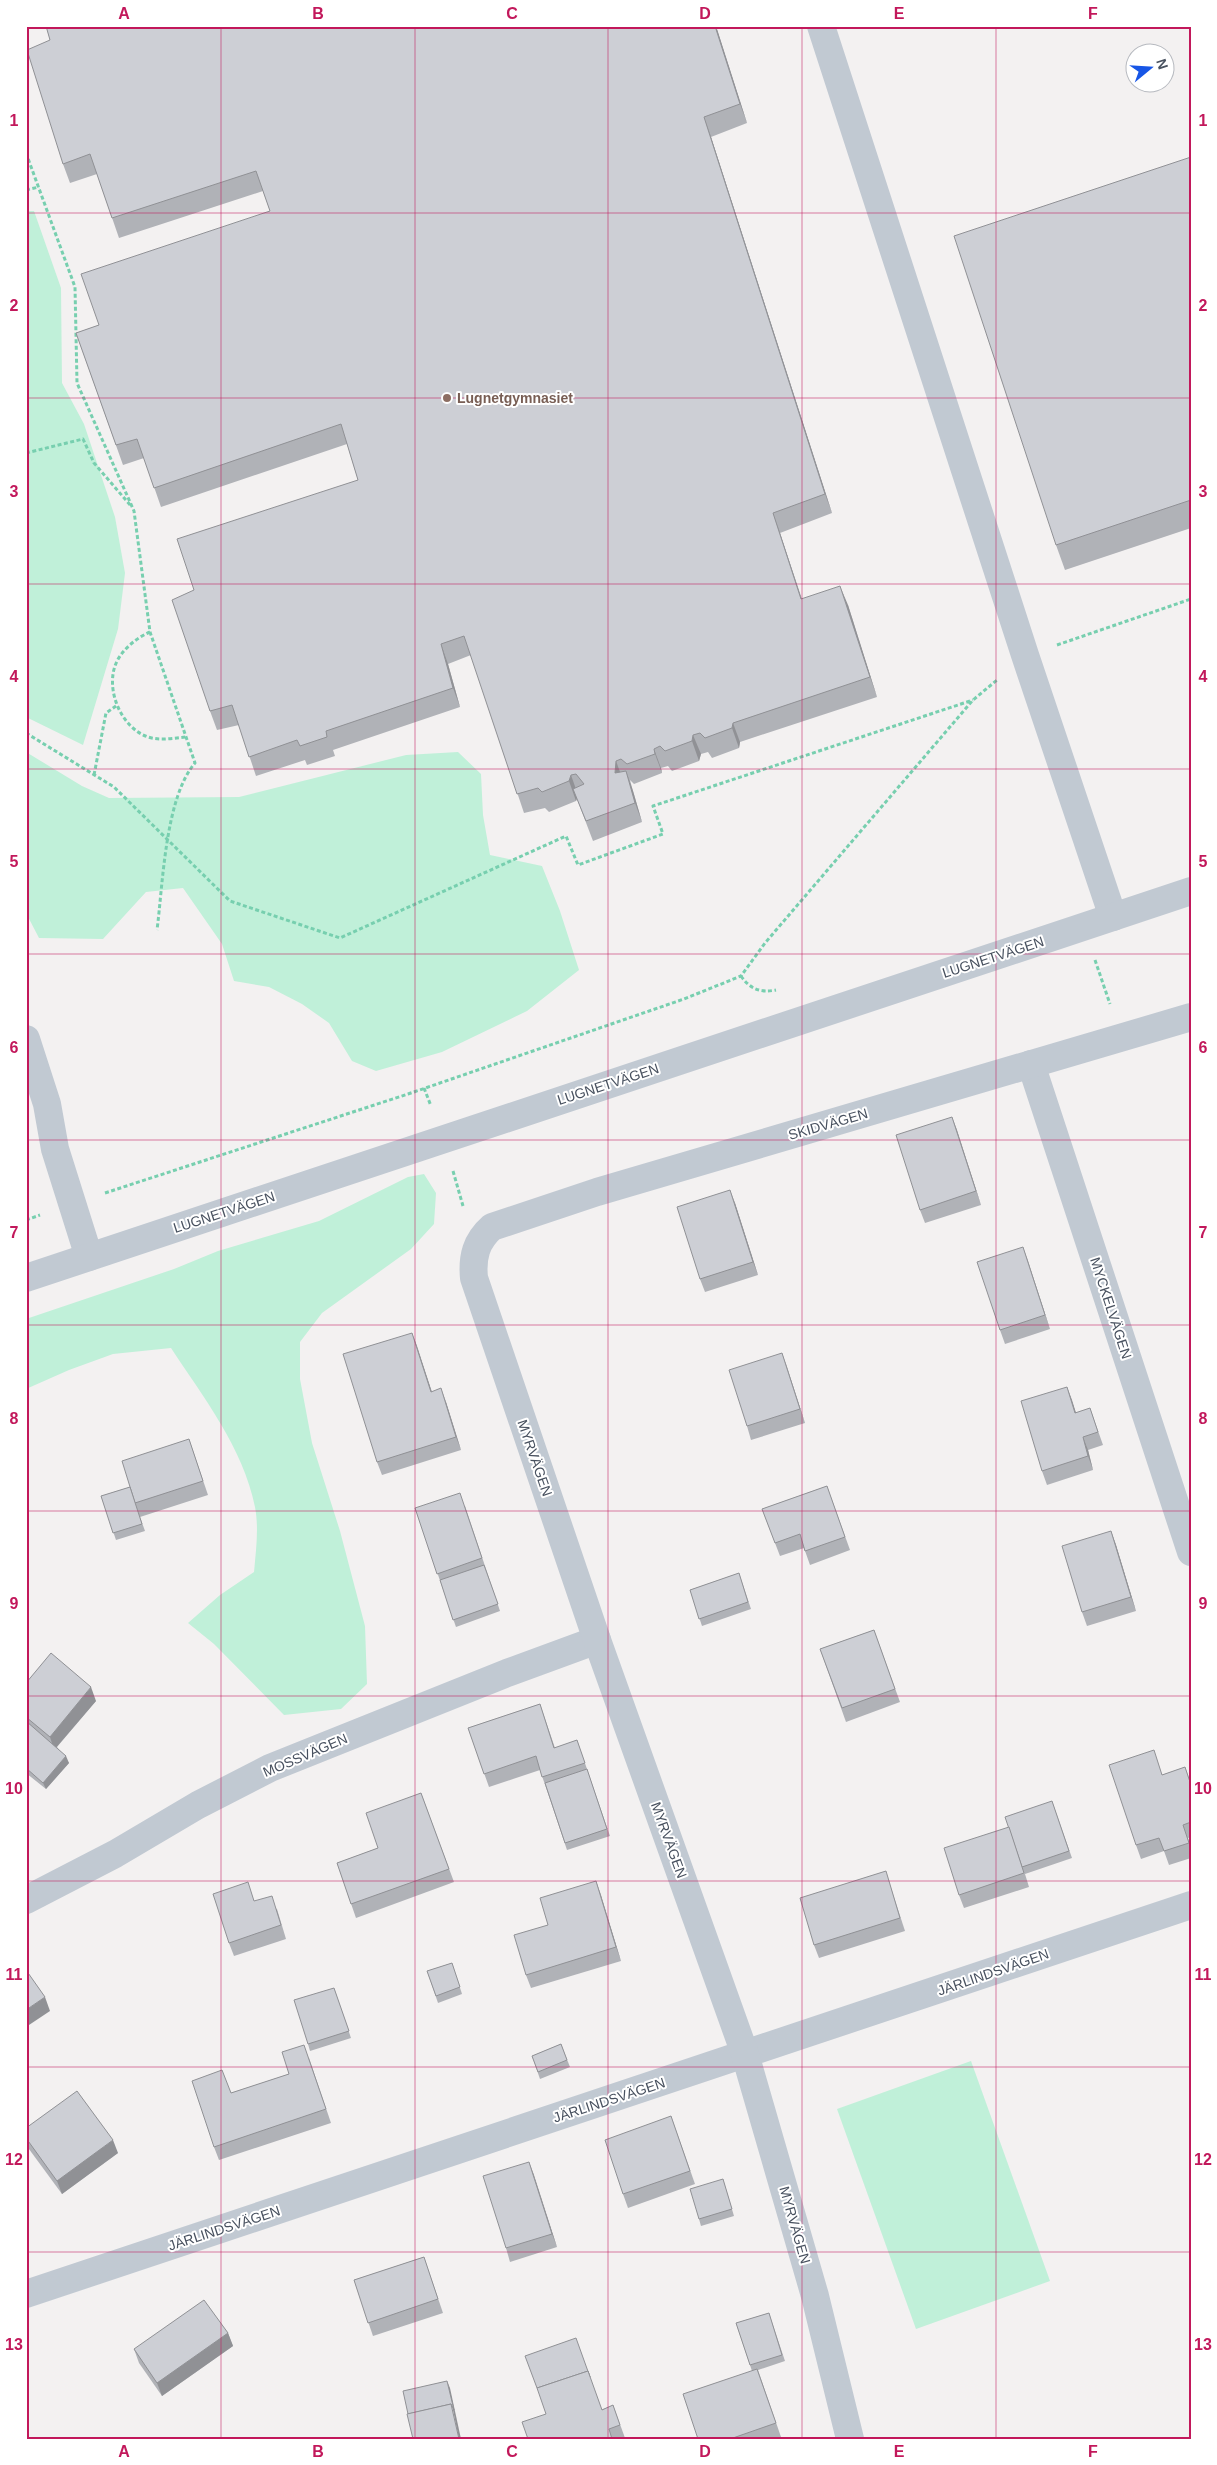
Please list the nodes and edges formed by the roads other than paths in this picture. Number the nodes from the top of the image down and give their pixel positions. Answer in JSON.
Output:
{"nodes":[{"id":1,"x":820,"y":26,"type":"edge"},
{"id":2,"x":1191,"y":891,"type":"edge"},
{"id":3,"x":1113,"y":917,"type":"junction"},
{"id":4,"x":1191,"y":1017,"type":"edge"},
{"id":5,"x":26,"y":1039,"type":"edge"},
{"id":6,"x":1031,"y":1064,"type":"junction"},
{"id":7,"x":476,"y":1247,"type":"joint"},
{"id":8,"x":89,"y":1257,"type":"junction"},
{"id":9,"x":26,"y":1278,"type":"edge"},
{"id":10,"x":1191,"y":1552,"type":"edge"},
{"id":11,"x":597,"y":1640,"type":"junction"},
{"id":12,"x":26,"y":1900,"type":"edge"},
{"id":13,"x":1191,"y":1905,"type":"edge"},
{"id":14,"x":745,"y":2054,"type":"junction"},
{"id":15,"x":26,"y":2294,"type":"edge"},
{"id":16,"x":850,"y":2439,"type":"edge"}],
"edges":[{"from":1,"to":3,"type":"street"},
{"from":2,"to":3,"type":"street","name":"LUGNETVÄGEN"},
{"from":3,"to":8,"type":"street","name":"LUGNETVÄGEN"},
{"from":4,"to":6,"type":"street","name":"SKIDVÄGEN"},
{"from":5,"to":8,"type":"street"},
{"from":6,"to":7,"type":"street","name":"SKIDVÄGEN"},
{"from":6,"to":10,"type":"street","name":"MYCKELVÄGEN"},
{"from":7,"to":11,"type":"street","name":"MYRVÄGEN"},
{"from":8,"to":9,"type":"street","name":"LUGNETVÄGEN"},
{"from":11,"to":12,"type":"street","name":"MOSSVÄGEN"},
{"from":11,"to":14,"type":"street","name":"MYRVÄGEN"},
{"from":13,"to":14,"type":"street","name":"JÄRLINDSVÄGEN"},
{"from":14,"to":15,"type":"street","name":"JÄRLINDSVÄGEN"},
{"from":14,"to":16,"type":"street","name":"MYRVÄGEN"}]}
